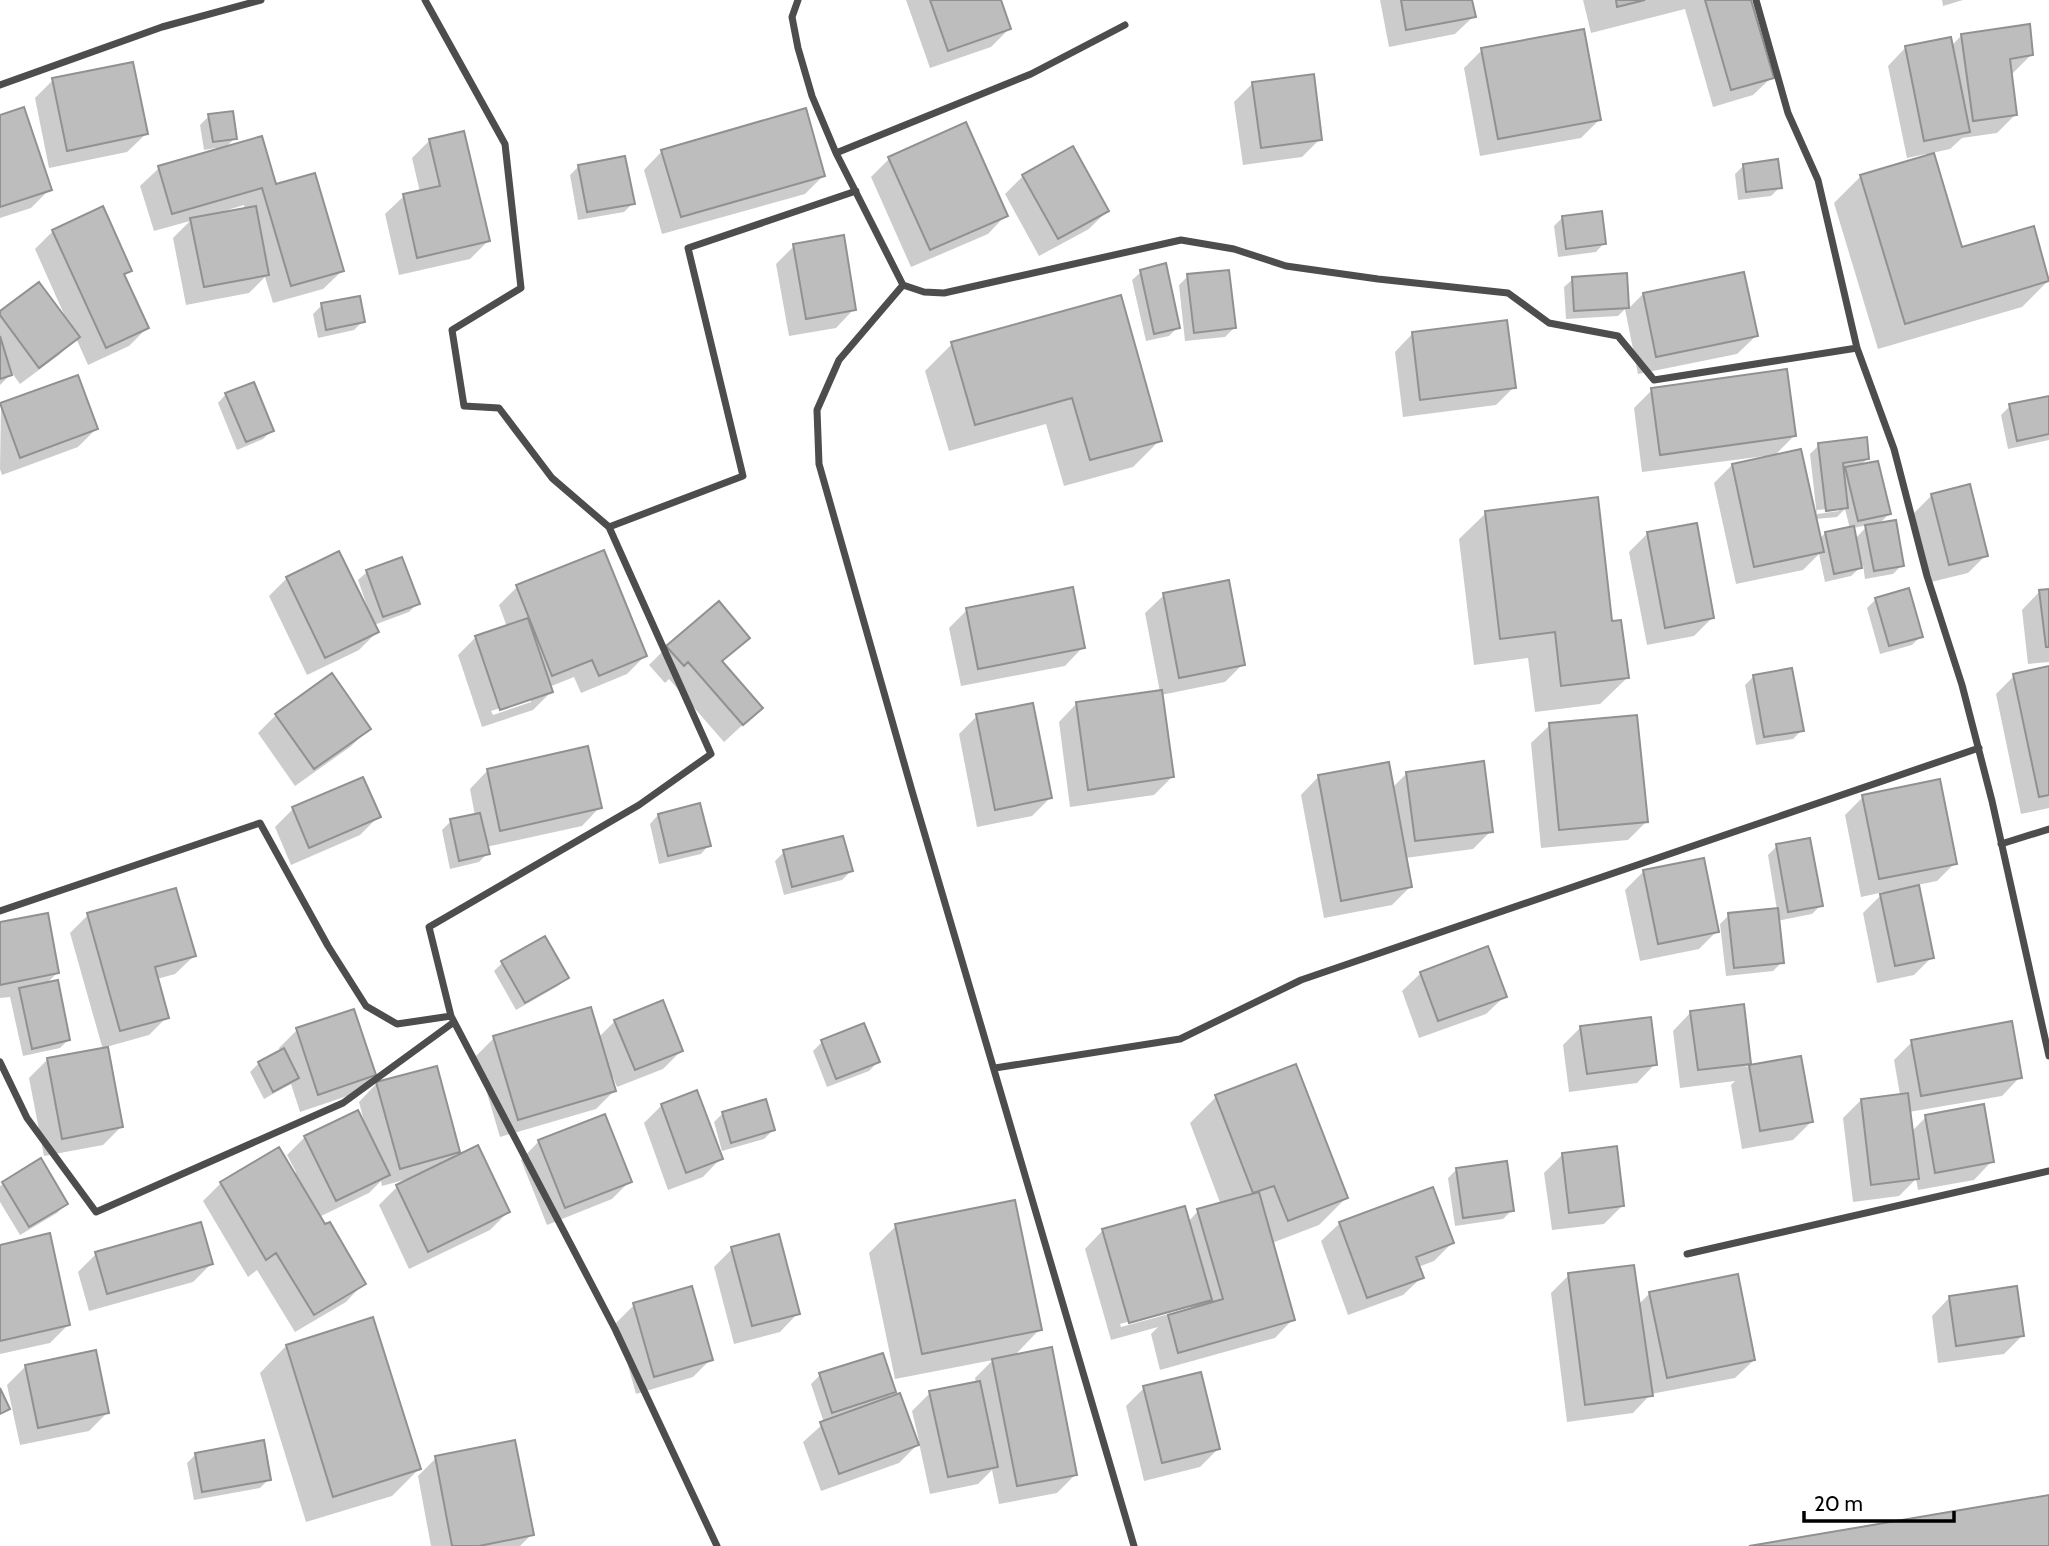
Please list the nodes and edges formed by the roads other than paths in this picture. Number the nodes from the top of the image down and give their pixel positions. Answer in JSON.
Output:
{"nodes":[{"id":1,"x":261,"y":0,"type":"edge"},
{"id":2,"x":425,"y":0,"type":"edge"},
{"id":3,"x":798,"y":0,"type":"edge"},
{"id":4,"x":1756,"y":0,"type":"edge"},
{"id":5,"x":1125,"y":25,"type":"dead end"},
{"id":6,"x":0,"y":85,"type":"edge"},
{"id":7,"x":836,"y":153,"type":"junction"},
{"id":8,"x":856,"y":191,"type":"junction"},
{"id":9,"x":902,"y":285,"type":"junction"},
{"id":10,"x":1857,"y":348,"type":"junction"},
{"id":11,"x":609,"y":527,"type":"junction"},
{"id":12,"x":1979,"y":748,"type":"junction"},
{"id":13,"x":2049,"y":829,"type":"edge"},
{"id":14,"x":2001,"y":844,"type":"junction"},
{"id":15,"x":0,"y":911,"type":"edge"},
{"id":16,"x":452,"y":1019,"type":"junction"},
{"id":17,"x":2049,"y":1056,"type":"edge"},
{"id":18,"x":0,"y":1062,"type":"edge"},
{"id":19,"x":995,"y":1068,"type":"junction"},
{"id":20,"x":2049,"y":1171,"type":"edge"},
{"id":21,"x":1686,"y":1254,"type":"dead end"},
{"id":22,"x":717,"y":1546,"type":"edge"},
{"id":23,"x":1134,"y":1546,"type":"edge"}],
"edges":[{"from":1,"to":6,"type":"street"},
{"from":2,"to":11,"type":"street"},
{"from":3,"to":7,"type":"street"},
{"from":4,"to":10,"type":"street"},
{"from":5,"to":7,"type":"street"},
{"from":7,"to":8,"type":"street"},
{"from":8,"to":9,"type":"street"},
{"from":8,"to":11,"type":"street"},
{"from":9,"to":10,"type":"street"},
{"from":9,"to":19,"type":"street"},
{"from":10,"to":12,"type":"street"},
{"from":11,"to":16,"type":"street"},
{"from":12,"to":14,"type":"street"},
{"from":12,"to":19,"type":"street"},
{"from":13,"to":14,"type":"street"},
{"from":14,"to":17,"type":"street"},
{"from":15,"to":16,"type":"street"},
{"from":16,"to":18,"type":"street"},
{"from":16,"to":22,"type":"street"},
{"from":19,"to":23,"type":"street"},
{"from":20,"to":21,"type":"street"}]}
